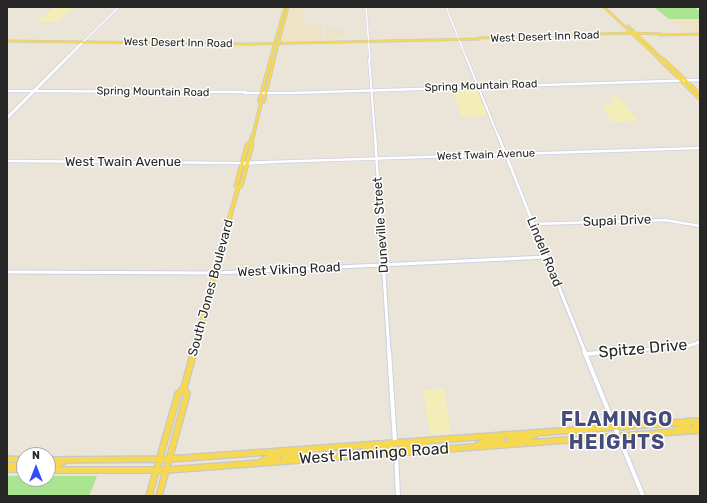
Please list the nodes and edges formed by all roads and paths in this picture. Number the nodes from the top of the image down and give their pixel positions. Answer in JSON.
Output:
{"nodes":[{"id":1,"x":119,"y":7,"type":"edge"},
{"id":2,"x":284,"y":7,"type":"edge"},
{"id":3,"x":288,"y":7,"type":"edge"},
{"id":4,"x":366,"y":7,"type":"edge"},
{"id":5,"x":446,"y":7,"type":"edge"},
{"id":6,"x":604,"y":7,"type":"edge"},
{"id":7,"x":607,"y":7,"type":"edge"},
{"id":8,"x":616,"y":17,"type":"junction"},
{"id":9,"x":635,"y":34,"type":"junction"},
{"id":10,"x":700,"y":34,"type":"edge"},
{"id":11,"x":459,"y":39,"type":"junction"},
{"id":12,"x":7,"y":41,"type":"edge"},
{"id":13,"x":369,"y":41,"type":"junction"},
{"id":14,"x":83,"y":42,"type":"junction"},
{"id":15,"x":277,"y":44,"type":"junction"},
{"id":16,"x":273,"y":65,"type":"junction"},
{"id":17,"x":270,"y":66,"type":"junction"},
{"id":18,"x":683,"y":80,"type":"junction"},
{"id":19,"x":700,"y":80,"type":"edge"},
{"id":20,"x":478,"y":86,"type":"junction"},
{"id":21,"x":7,"y":90,"type":"edge"},
{"id":22,"x":372,"y":90,"type":"junction"},
{"id":23,"x":35,"y":91,"type":"junction"},
{"id":24,"x":262,"y":93,"type":"junction"},
{"id":25,"x":266,"y":93,"type":"junction"},
{"id":26,"x":700,"y":97,"type":"edge"},
{"id":27,"x":261,"y":103,"type":"junction"},
{"id":28,"x":7,"y":118,"type":"edge"},
{"id":29,"x":251,"y":142,"type":"junction"},
{"id":30,"x":699,"y":148,"type":"edge"},
{"id":31,"x":700,"y":151,"type":"edge"},
{"id":32,"x":506,"y":154,"type":"junction"},
{"id":33,"x":376,"y":159,"type":"junction"},
{"id":34,"x":7,"y":161,"type":"edge"},
{"id":35,"x":241,"y":163,"type":"junction"},
{"id":36,"x":248,"y":163,"type":"junction"},
{"id":37,"x":238,"y":188,"type":"junction"},
{"id":38,"x":534,"y":224,"type":"junction"},
{"id":39,"x":700,"y":226,"type":"edge"},
{"id":40,"x":546,"y":257,"type":"junction"},
{"id":41,"x":384,"y":265,"type":"junction"},
{"id":42,"x":7,"y":272,"type":"edge"},
{"id":43,"x":215,"y":273,"type":"junction"},
{"id":44,"x":700,"y":342,"type":"edge"},
{"id":45,"x":585,"y":354,"type":"junction"},
{"id":46,"x":184,"y":388,"type":"junction"},
{"id":47,"x":700,"y":421,"type":"edge"},
{"id":48,"x":689,"y":422,"type":"junction"},
{"id":49,"x":700,"y":425,"type":"edge"},
{"id":50,"x":615,"y":427,"type":"junction"},
{"id":51,"x":698,"y":430,"type":"edge"},
{"id":52,"x":673,"y":432,"type":"junction"},
{"id":53,"x":538,"y":433,"type":"junction"},
{"id":54,"x":501,"y":435,"type":"junction"},
{"id":55,"x":618,"y":436,"type":"junction"},
{"id":56,"x":427,"y":441,"type":"junction"},
{"id":57,"x":395,"y":443,"type":"junction"},
{"id":58,"x":509,"y":444,"type":"junction"},
{"id":59,"x":476,"y":446,"type":"junction"},
{"id":60,"x":310,"y":450,"type":"junction"},
{"id":61,"x":282,"y":452,"type":"junction"},
{"id":62,"x":396,"y":453,"type":"junction"},
{"id":63,"x":354,"y":456,"type":"junction"},
{"id":64,"x":160,"y":459,"type":"junction"},
{"id":65,"x":170,"y":459,"type":"junction"},
{"id":66,"x":56,"y":460,"type":"edge"},
{"id":67,"x":66,"y":460,"type":"junction"},
{"id":68,"x":283,"y":461,"type":"junction"},
{"id":69,"x":260,"y":463,"type":"junction"},
{"id":70,"x":56,"y":464,"type":"edge"},
{"id":71,"x":56,"y":470,"type":"edge"},
{"id":72,"x":156,"y":470,"type":"junction"},
{"id":73,"x":166,"y":470,"type":"junction"},
{"id":74,"x":149,"y":496,"type":"edge"},
{"id":75,"x":159,"y":496,"type":"edge"},
{"id":76,"x":398,"y":496,"type":"edge"},
{"id":77,"x":643,"y":496,"type":"edge"}],
"edges":[{"from":1,"to":14,"type":"street"},
{"from":2,"to":15,"type":"main road","name":"South Jones Boulevard"},
{"from":3,"to":15,"type":"main road","name":"South Jones Boulevard"},
{"from":4,"to":13,"type":"street","name":"Duneville Street"},
{"from":5,"to":11,"type":"street","name":"Lindell Road"},
{"from":6,"to":8,"type":"main road"},
{"from":7,"to":8,"type":"main road"},
{"from":8,"to":9,"type":"main road"},
{"from":8,"to":9,"type":"main road"},
{"from":9,"to":10,"type":"main road","name":"West Desert Inn Road"},
{"from":9,"to":11,"type":"main road","name":"West Desert Inn Road"},
{"from":9,"to":18,"type":"main road"},
{"from":9,"to":18,"type":"main road"},
{"from":11,"to":13,"type":"main road","name":"West Desert Inn Road"},
{"from":11,"to":20,"type":"street","name":"Lindell Road"},
{"from":12,"to":14,"type":"main road","name":"West Desert Inn Road"},
{"from":13,"to":15,"type":"main road","name":"West Desert Inn Road"},
{"from":13,"to":22,"type":"street","name":"Duneville Street"},
{"from":14,"to":15,"type":"main road","name":"West Desert Inn Road"},
{"from":14,"to":23,"type":"main road"},
{"from":15,"to":16,"type":"main road","name":"South Jones Boulevard"},
{"from":15,"to":17,"type":"main road","name":"South Jones Boulevard"},
{"from":16,"to":17,"type":"main road"},
{"from":16,"to":25,"type":"main road","name":"South Jones Boulevard"},
{"from":17,"to":24,"type":"main road","name":"South Jones Boulevard"},
{"from":18,"to":19,"type":"main road","name":"Spring Mountain Road"},
{"from":18,"to":20,"type":"main road","name":"Spring Mountain Road"},
{"from":18,"to":26,"type":"main road"},
{"from":20,"to":22,"type":"main road","name":"Spring Mountain Road"},
{"from":20,"to":32,"type":"street","name":"Lindell Road"},
{"from":21,"to":23,"type":"main road","name":"Spring Mountain Road"},
{"from":22,"to":25,"type":"main road","name":"Spring Mountain Road"},
{"from":22,"to":33,"type":"street","name":"Duneville Street"},
{"from":23,"to":24,"type":"main road","name":"Spring Mountain Road"},
{"from":23,"to":28,"type":"main road"},
{"from":24,"to":25,"type":"main road","name":"Spring Mountain Road"},
{"from":24,"to":27,"type":"main road","name":"South Jones Boulevard"},
{"from":25,"to":27,"type":"main road","name":"South Jones Boulevard"},
{"from":27,"to":29,"type":"main road","name":"South Jones Boulevard"},
{"from":29,"to":35,"type":"main road","name":"South Jones Boulevard"},
{"from":29,"to":36,"type":"main road","name":"South Jones Boulevard"},
{"from":30,"to":31,"type":"street"},
{"from":30,"to":32,"type":"street","name":"West Twain Avenue"},
{"from":32,"to":33,"type":"street","name":"West Twain Avenue"},
{"from":32,"to":38,"type":"street","name":"Lindell Road"},
{"from":33,"to":36,"type":"street","name":"West Twain Avenue"},
{"from":33,"to":41,"type":"street","name":"Duneville Street"},
{"from":34,"to":35,"type":"street","name":"West Twain Avenue"},
{"from":35,"to":36,"type":"street","name":"West Twain Avenue"},
{"from":35,"to":37,"type":"main road","name":"South Jones Boulevard"},
{"from":36,"to":37,"type":"main road","name":"South Jones Boulevard"},
{"from":37,"to":43,"type":"main road","name":"South Jones Boulevard"},
{"from":38,"to":39,"type":"street","name":"Supai Drive"},
{"from":38,"to":40,"type":"street","name":"Lindell Road"},
{"from":40,"to":41,"type":"street","name":"West Viking Road"},
{"from":40,"to":45,"type":"street","name":"Lindell Road"},
{"from":41,"to":43,"type":"street","name":"West Viking Road"},
{"from":41,"to":57,"type":"street","name":"Duneville Street"},
{"from":42,"to":43,"type":"street","name":"West Viking Road"},
{"from":43,"to":46,"type":"main road","name":"South Jones Boulevard"},
{"from":44,"to":45,"type":"street","name":"Spitze Drive"},
{"from":45,"to":50,"type":"street","name":"Lindell Road"},
{"from":46,"to":64,"type":"main road","name":"South Jones Boulevard"},
{"from":46,"to":65,"type":"main road","name":"South Jones Boulevard"},
{"from":47,"to":48,"type":"main road","name":"West Flamingo Road"},
{"from":48,"to":50,"type":"main road","name":"West Flamingo Road"},
{"from":48,"to":52,"type":"main road"},
{"from":49,"to":51,"type":"main road"},
{"from":50,"to":53,"type":"main road","name":"West Flamingo Road"},
{"from":50,"to":55,"type":"street","name":"Lindell Road"},
{"from":51,"to":52,"type":"main road","name":"West Flamingo Road"},
{"from":52,"to":55,"type":"main road","name":"West Flamingo Road"},
{"from":53,"to":54,"type":"main road","name":"West Flamingo Road"},
{"from":53,"to":58,"type":"main road"},
{"from":54,"to":56,"type":"main road","name":"West Flamingo Road"},
{"from":54,"to":59,"type":"main road"},
{"from":55,"to":58,"type":"main road","name":"West Flamingo Road"},
{"from":55,"to":77,"type":"street","name":"Lindell Road"},
{"from":56,"to":57,"type":"main road","name":"West Flamingo Road"},
{"from":56,"to":62,"type":"main road"},
{"from":57,"to":60,"type":"main road","name":"West Flamingo Road"},
{"from":57,"to":63,"type":"main road"},
{"from":58,"to":59,"type":"main road","name":"West Flamingo Road"},
{"from":59,"to":62,"type":"main road","name":"West Flamingo Road"},
{"from":60,"to":61,"type":"main road","name":"West Flamingo Road"},
{"from":60,"to":68,"type":"main road"},
{"from":61,"to":65,"type":"main road","name":"West Flamingo Road"},
{"from":61,"to":69,"type":"main road"},
{"from":62,"to":63,"type":"main road","name":"West Flamingo Road"},
{"from":62,"to":76,"type":"street"},
{"from":63,"to":68,"type":"main road","name":"West Flamingo Road"},
{"from":64,"to":65,"type":"main road","name":"West Flamingo Road"},
{"from":64,"to":67,"type":"main road","name":"West Flamingo Road"},
{"from":64,"to":72,"type":"main road","name":"South Jones Boulevard"},
{"from":65,"to":73,"type":"main road","name":"South Jones Boulevard"},
{"from":66,"to":67,"type":"main road","name":"West Flamingo Road"},
{"from":67,"to":70,"type":"main road"},
{"from":68,"to":69,"type":"main road","name":"West Flamingo Road"},
{"from":69,"to":73,"type":"main road","name":"West Flamingo Road"},
{"from":71,"to":72,"type":"main road","name":"West Flamingo Road"},
{"from":72,"to":73,"type":"main road","name":"West Flamingo Road"},
{"from":72,"to":74,"type":"main road","name":"South Jones Boulevard"},
{"from":73,"to":75,"type":"main road","name":"South Jones Boulevard"}]}
